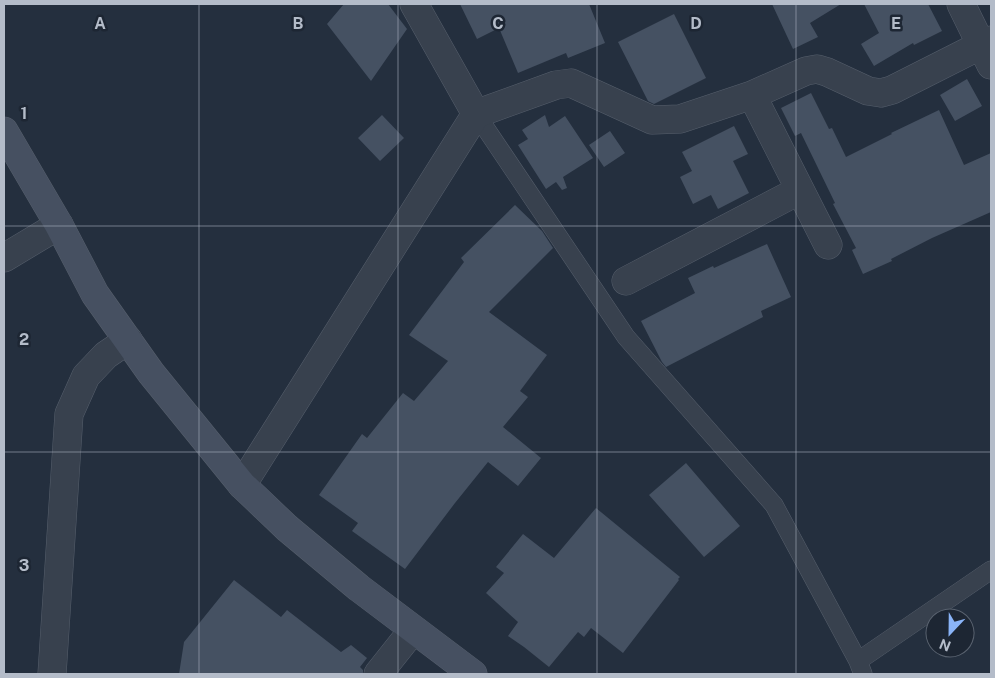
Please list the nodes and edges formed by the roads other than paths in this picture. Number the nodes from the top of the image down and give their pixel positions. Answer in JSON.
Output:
{"nodes":[{"id":1,"x":414,"y":4,"type":"edge"},
{"id":2,"x":961,"y":4,"type":"edge"},
{"id":3,"x":988,"y":50,"type":"edge"},
{"id":4,"x":752,"y":95,"type":"junction"},
{"id":5,"x":476,"y":114,"type":"junction"},
{"id":6,"x":4,"y":131,"type":"edge"},
{"id":7,"x":800,"y":190,"type":"junction"},
{"id":8,"x":59,"y":225,"type":"junction"},
{"id":9,"x":828,"y":245,"type":"dead end"},
{"id":10,"x":4,"y":258,"type":"edge"},
{"id":11,"x":626,"y":281,"type":"dead end"},
{"id":12,"x":128,"y":340,"type":"junction"},
{"id":13,"x":242,"y":485,"type":"junction"},
{"id":14,"x":991,"y":570,"type":"edge"},
{"id":15,"x":413,"y":630,"type":"junction"},
{"id":16,"x":861,"y":668,"type":"edge"},
{"id":17,"x":52,"y":674,"type":"edge"},
{"id":18,"x":378,"y":674,"type":"edge"},
{"id":19,"x":473,"y":674,"type":"edge"}],
"edges":[{"from":1,"to":5,"type":"street"},
{"from":2,"to":3,"type":"street"},
{"from":3,"to":4,"type":"street"},
{"from":4,"to":5,"type":"street"},
{"from":4,"to":7,"type":"street"},
{"from":5,"to":13,"type":"street"},
{"from":5,"to":16,"type":"lane"},
{"from":6,"to":8,"type":"main road"},
{"from":7,"to":9,"type":"street"},
{"from":7,"to":11,"type":"street"},
{"from":8,"to":10,"type":"street"},
{"from":8,"to":12,"type":"main road"},
{"from":12,"to":13,"type":"main road"},
{"from":12,"to":17,"type":"street"},
{"from":13,"to":15,"type":"main road"},
{"from":14,"to":16,"type":"lane"},
{"from":15,"to":18,"type":"street"},
{"from":15,"to":19,"type":"main road"}]}
